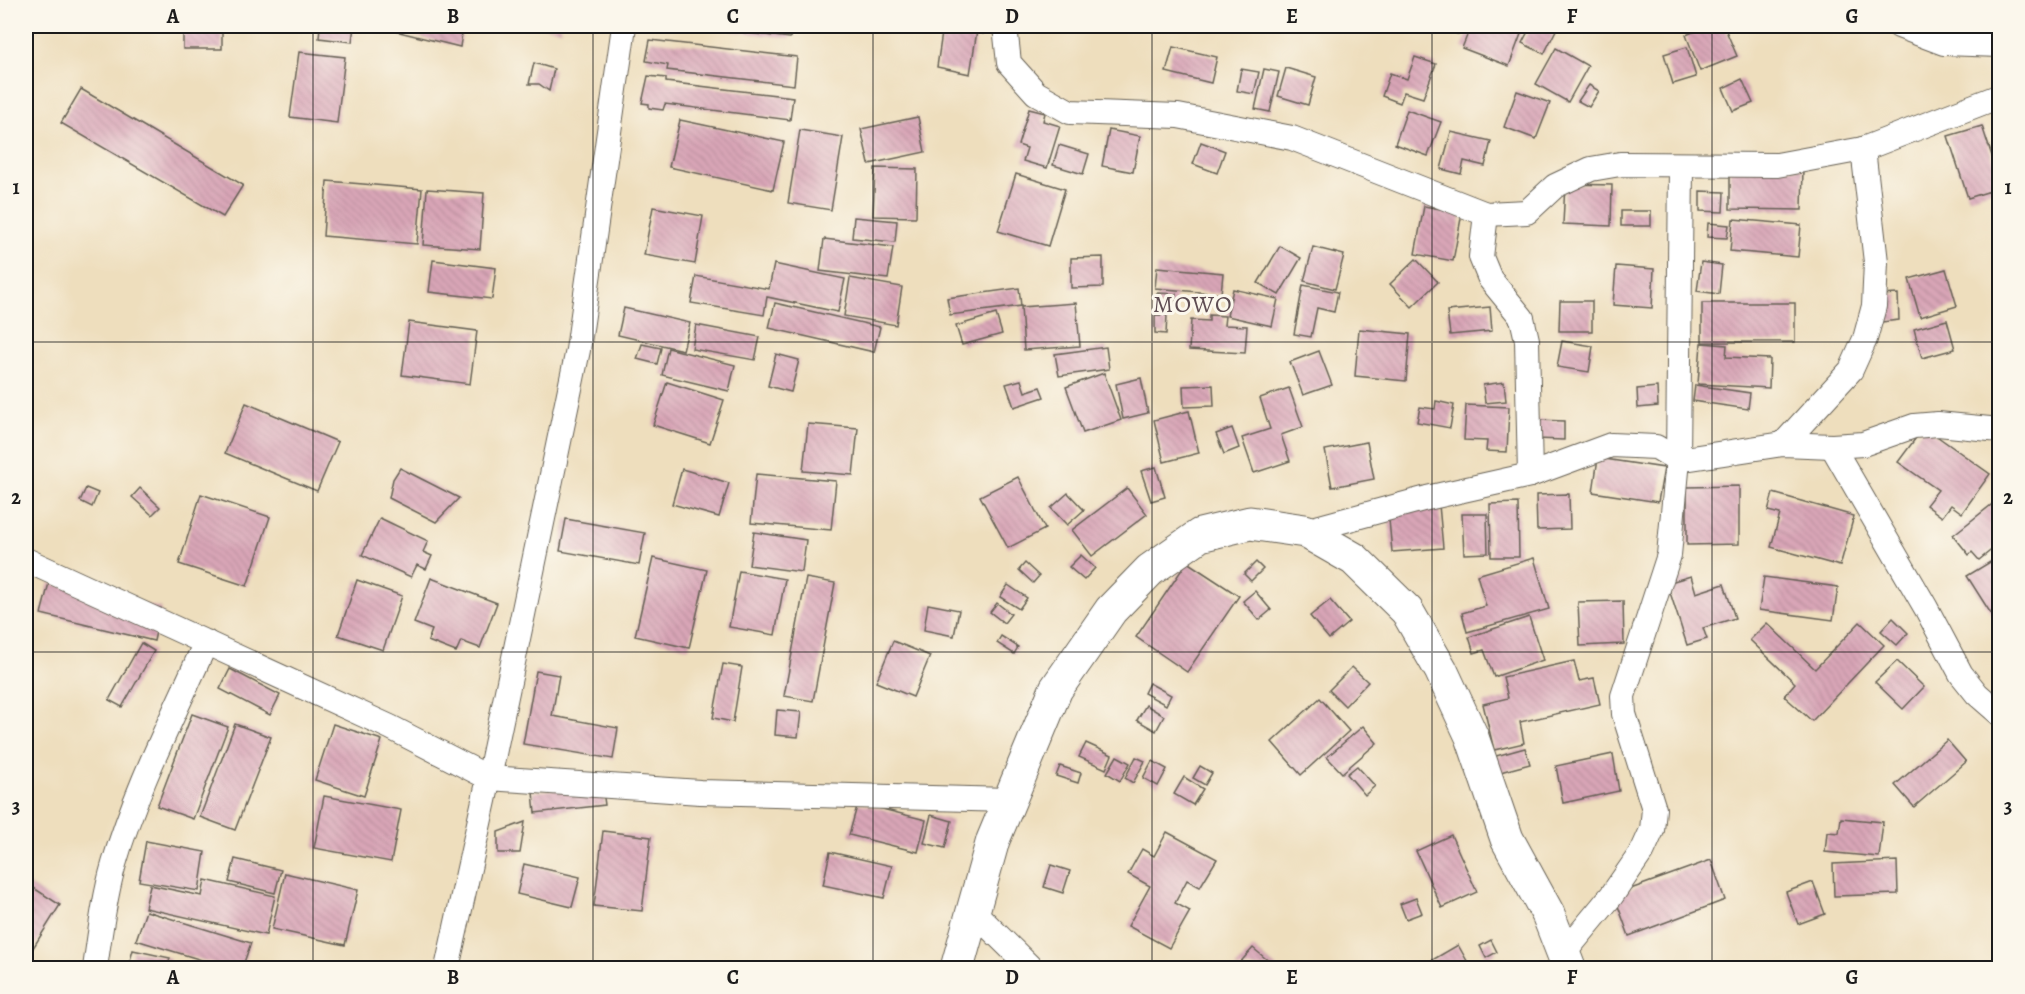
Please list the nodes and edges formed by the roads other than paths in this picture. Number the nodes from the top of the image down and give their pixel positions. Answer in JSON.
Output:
{"nodes":[{"id":1,"x":624,"y":26,"type":"edge"},
{"id":2,"x":1005,"y":26,"type":"edge"},
{"id":3,"x":1899,"y":26,"type":"edge"},
{"id":4,"x":2000,"y":45,"type":"edge"},
{"id":5,"x":2000,"y":96,"type":"edge"},
{"id":6,"x":1863,"y":149,"type":"junction"},
{"id":7,"x":1681,"y":166,"type":"junction"},
{"id":8,"x":1486,"y":214,"type":"junction"},
{"id":9,"x":2000,"y":430,"type":"edge"},
{"id":10,"x":1783,"y":444,"type":"junction"},
{"id":11,"x":1832,"y":446,"type":"junction"},
{"id":12,"x":1678,"y":460,"type":"junction"},
{"id":13,"x":1530,"y":475,"type":"junction"},
{"id":14,"x":1305,"y":531,"type":"junction"},
{"id":15,"x":26,"y":560,"type":"edge"},
{"id":16,"x":206,"y":642,"type":"junction"},
{"id":17,"x":2000,"y":714,"type":"edge"},
{"id":18,"x":489,"y":778,"type":"junction"},
{"id":19,"x":1009,"y":800,"type":"junction"},
{"id":20,"x":973,"y":911,"type":"junction"},
{"id":21,"x":1567,"y":961,"type":"edge"},
{"id":22,"x":95,"y":969,"type":"edge"},
{"id":23,"x":447,"y":969,"type":"edge"},
{"id":24,"x":957,"y":969,"type":"edge"},
{"id":25,"x":1031,"y":969,"type":"edge"}],
"edges":[{"from":1,"to":18,"type":"street"},
{"from":2,"to":8,"type":"street"},
{"from":3,"to":4,"type":"street"},
{"from":5,"to":6,"type":"street"},
{"from":6,"to":7,"type":"street"},
{"from":6,"to":10,"type":"street"},
{"from":7,"to":8,"type":"street"},
{"from":7,"to":12,"type":"street"},
{"from":8,"to":13,"type":"street"},
{"from":9,"to":11,"type":"street"},
{"from":10,"to":11,"type":"street"},
{"from":10,"to":12,"type":"street"},
{"from":11,"to":17,"type":"street"},
{"from":12,"to":13,"type":"street"},
{"from":12,"to":21,"type":"street"},
{"from":13,"to":14,"type":"street"},
{"from":14,"to":19,"type":"street"},
{"from":14,"to":21,"type":"street"},
{"from":15,"to":16,"type":"street"},
{"from":16,"to":18,"type":"street"},
{"from":16,"to":22,"type":"street"},
{"from":18,"to":19,"type":"street"},
{"from":18,"to":23,"type":"street"},
{"from":19,"to":20,"type":"street"},
{"from":20,"to":24,"type":"street"},
{"from":20,"to":25,"type":"street"}]}
